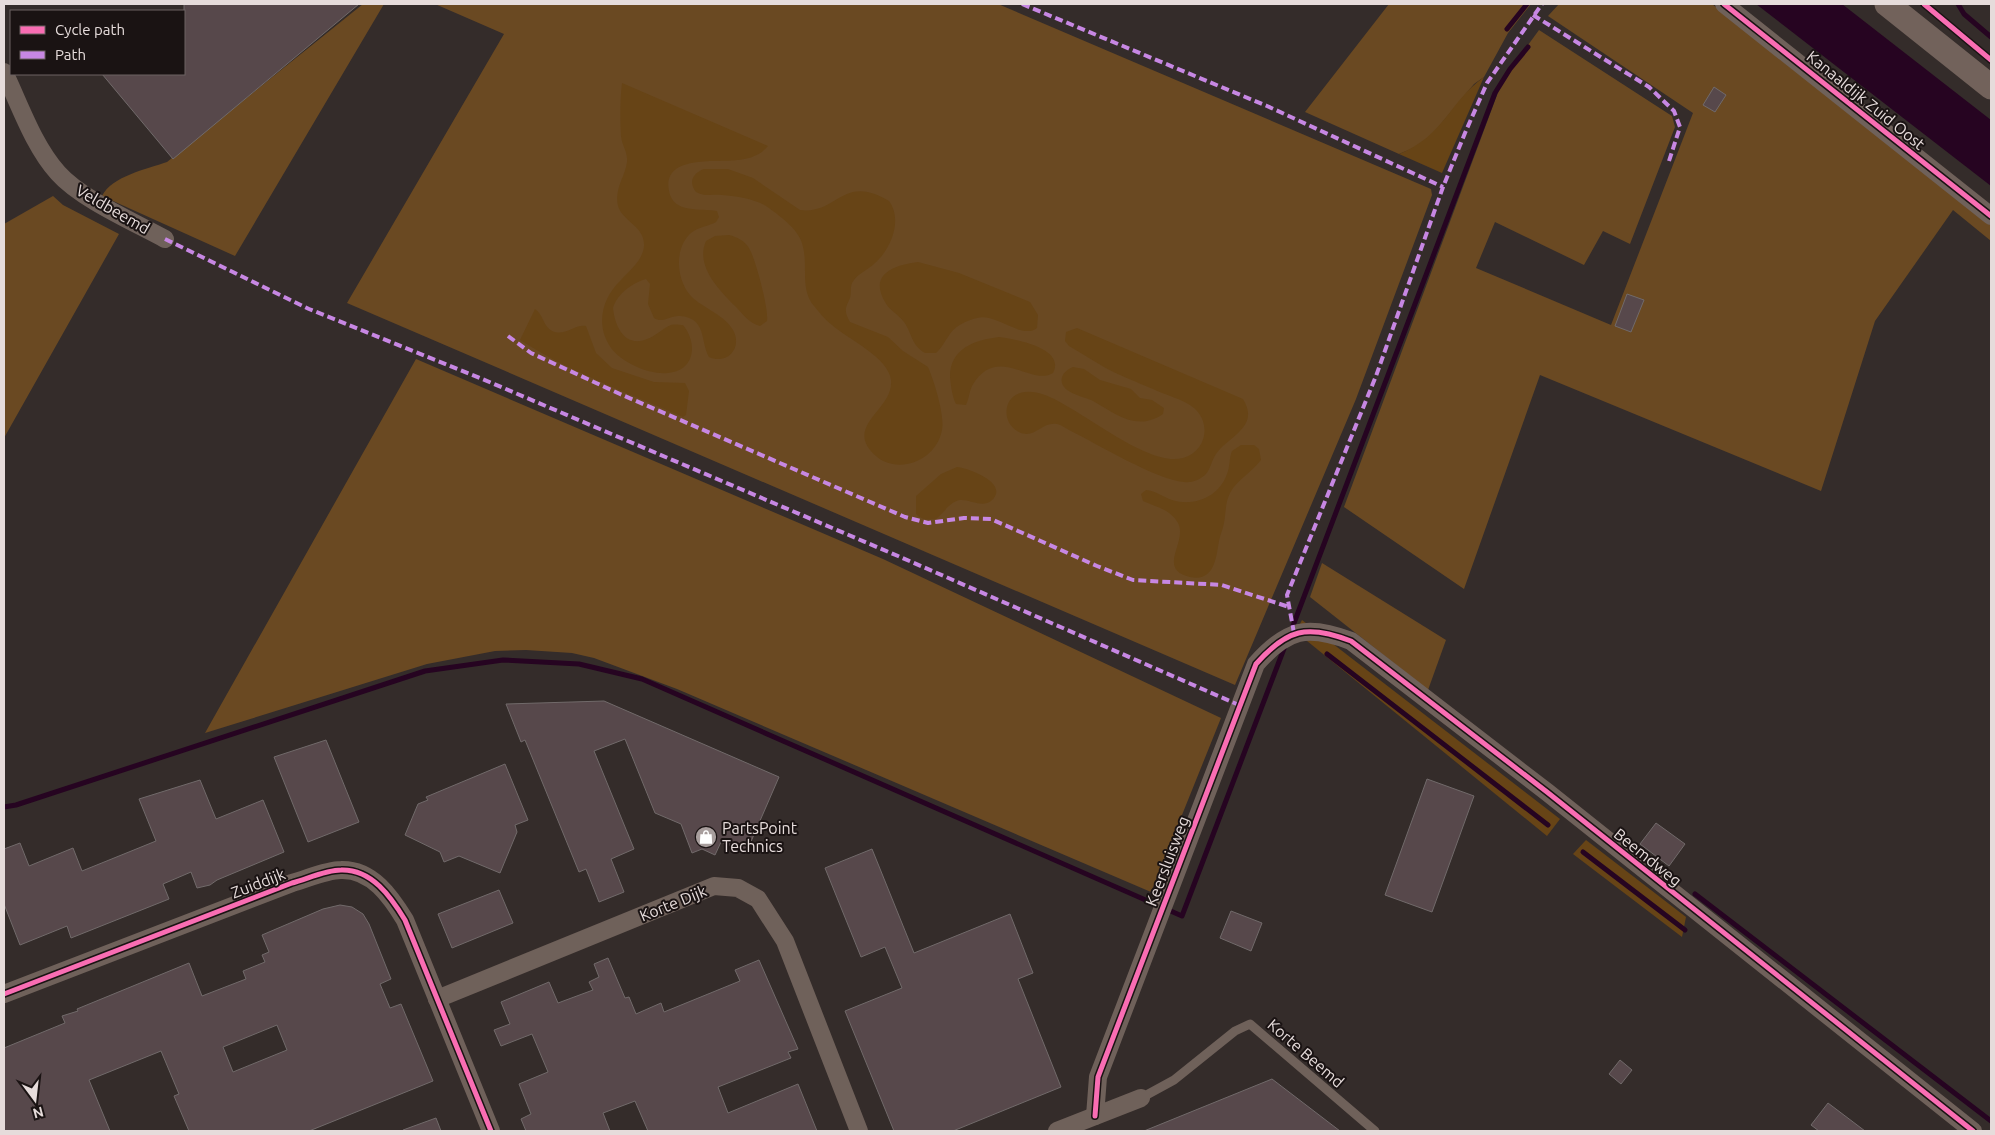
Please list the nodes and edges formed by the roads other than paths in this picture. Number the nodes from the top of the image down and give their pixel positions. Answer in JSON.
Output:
{"nodes":[{"id":1,"x":1724,"y":4,"type":"edge"},
{"id":2,"x":1887,"y":4,"type":"edge"},
{"id":3,"x":4,"y":72,"type":"edge"},
{"id":4,"x":1991,"y":87,"type":"edge"},
{"id":5,"x":1991,"y":216,"type":"edge"},
{"id":6,"x":166,"y":239,"type":"dead end"},
{"id":7,"x":1294,"y":633,"type":"joint"},
{"id":8,"x":4,"y":994,"type":"edge"},
{"id":9,"x":437,"y":999,"type":"junction"},
{"id":10,"x":1141,"y":1098,"type":"joint"},
{"id":11,"x":1095,"y":1116,"type":"junction"},
{"id":12,"x":491,"y":1131,"type":"edge"},
{"id":13,"x":859,"y":1131,"type":"edge"},
{"id":14,"x":1057,"y":1131,"type":"edge"},
{"id":15,"x":1375,"y":1131,"type":"edge"},
{"id":16,"x":1973,"y":1131,"type":"edge"}],
"edges":[{"from":1,"to":5,"type":"street","name":"Kanaaldijk Zuid Oost"},
{"from":2,"to":4,"type":"main road"},
{"from":3,"to":6,"type":"street","name":"Veldbeemd"},
{"from":7,"to":11,"type":"street","name":"Keersluisweg"},
{"from":7,"to":16,"type":"street","name":"Beemdweg"},
{"from":8,"to":9,"type":"street","name":"Zuiddijk"},
{"from":9,"to":12,"type":"street","name":"Zuiddijk"},
{"from":9,"to":13,"type":"street","name":"Korte Dijk"},
{"from":10,"to":11,"type":"street"},
{"from":10,"to":15,"type":"lane","name":"Korte Beemd"},
{"from":11,"to":14,"type":"street"}]}
